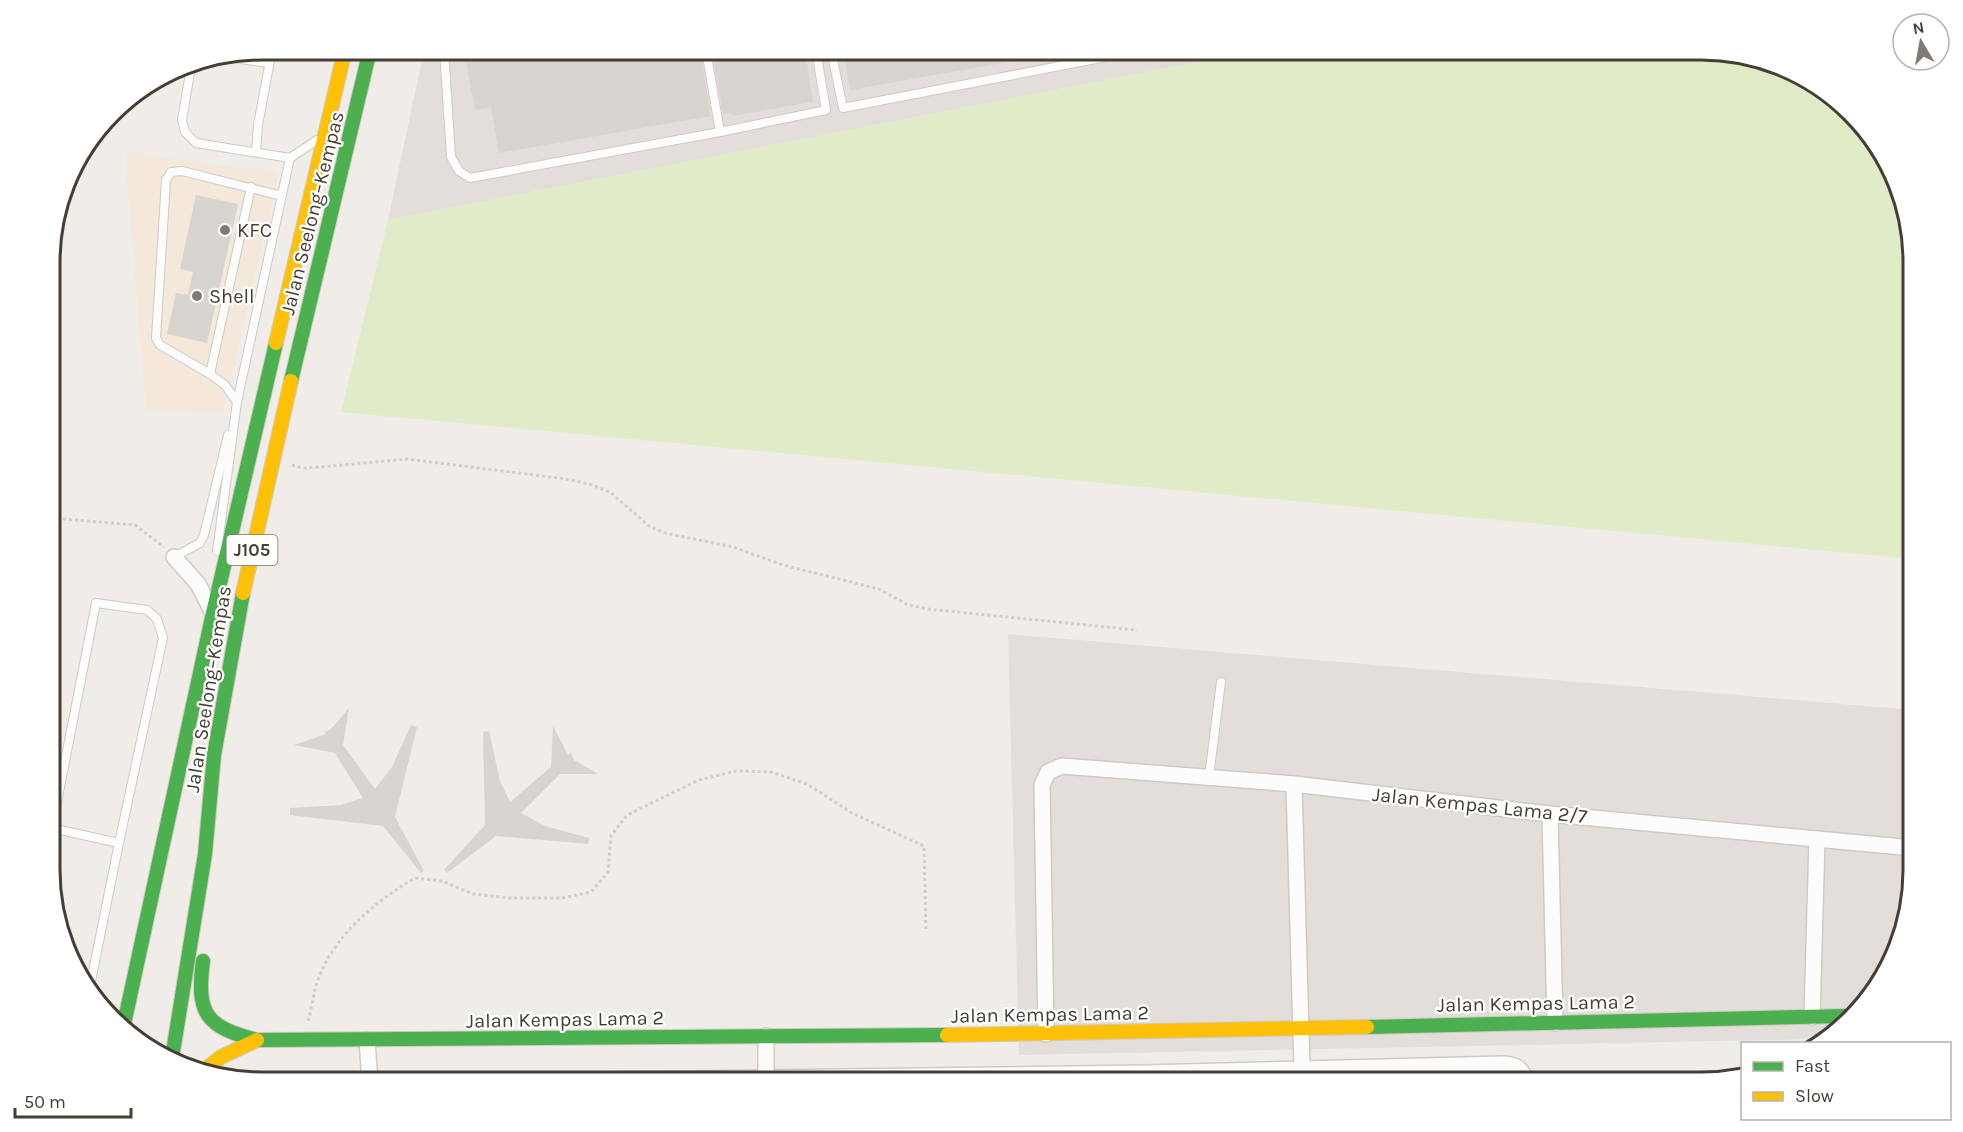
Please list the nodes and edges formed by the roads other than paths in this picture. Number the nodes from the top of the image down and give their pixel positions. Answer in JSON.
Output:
{"nodes":[{"id":1,"x":248,"y":60,"type":"edge"},
{"id":2,"x":269,"y":60,"type":"edge"},
{"id":3,"x":343,"y":60,"type":"edge"},
{"id":4,"x":368,"y":60,"type":"edge"},
{"id":5,"x":445,"y":60,"type":"edge"},
{"id":6,"x":708,"y":60,"type":"edge"},
{"id":7,"x":818,"y":60,"type":"edge"},
{"id":8,"x":833,"y":60,"type":"edge"},
{"id":9,"x":1091,"y":60,"type":"edge"},
{"id":10,"x":268,"y":63,"type":"junction"},
{"id":11,"x":190,"y":74,"type":"edge"},
{"id":12,"x":843,"y":108,"type":"junction"},
{"id":13,"x":826,"y":110,"type":"junction"},
{"id":14,"x":720,"y":132,"type":"junction"},
{"id":15,"x":324,"y":136,"type":"junction"},
{"id":16,"x":256,"y":151,"type":"junction"},
{"id":17,"x":291,"y":158,"type":"junction"},
{"id":18,"x":251,"y":188,"type":"junction"},
{"id":19,"x":282,"y":196,"type":"junction"},
{"id":20,"x":210,"y":374,"type":"junction"},
{"id":21,"x":237,"y":402,"type":"junction"},
{"id":22,"x":174,"y":557,"type":"joint"},
{"id":23,"x":213,"y":613,"type":"junction"},
{"id":24,"x":1221,"y":682,"type":"dead end"},
{"id":25,"x":1209,"y":777,"type":"junction"},
{"id":26,"x":1294,"y":784,"type":"junction"},
{"id":27,"x":60,"y":787,"type":"edge"},
{"id":28,"x":1550,"y":814,"type":"junction"},
{"id":29,"x":60,"y":830,"type":"edge"},
{"id":30,"x":1817,"y":840,"type":"junction"},
{"id":31,"x":119,"y":843,"type":"junction"},
{"id":32,"x":1903,"y":847,"type":"edge"},
{"id":33,"x":205,"y":854,"type":"junction"},
{"id":34,"x":92,"y":978,"type":"edge"},
{"id":35,"x":1840,"y":1016,"type":"edge"},
{"id":36,"x":1812,"y":1017,"type":"junction"},
{"id":37,"x":125,"y":1018,"type":"edge"},
{"id":38,"x":1555,"y":1023,"type":"junction"},
{"id":39,"x":1301,"y":1028,"type":"junction"},
{"id":40,"x":1046,"y":1034,"type":"junction"},
{"id":41,"x":766,"y":1036,"type":"junction"},
{"id":42,"x":257,"y":1040,"type":"junction"},
{"id":43,"x":367,"y":1040,"type":"junction"},
{"id":44,"x":173,"y":1051,"type":"edge"},
{"id":45,"x":211,"y":1065,"type":"edge"},
{"id":46,"x":1302,"y":1070,"type":"junction"},
{"id":47,"x":369,"y":1072,"type":"edge"},
{"id":48,"x":766,"y":1072,"type":"edge"},
{"id":49,"x":1263,"y":1072,"type":"edge"},
{"id":50,"x":1311,"y":1072,"type":"edge"},
{"id":51,"x":1387,"y":1072,"type":"edge"},
{"id":52,"x":1523,"y":1072,"type":"edge"}],
"edges":[{"from":1,"to":10,"type":"lane"},
{"from":2,"to":10,"type":"lane"},
{"from":3,"to":15,"type":"main road","name":"Jalan Seelong–Kempas","number":"J105"},
{"from":4,"to":33,"type":"main road","name":"Jalan Seelong–Kempas","number":"J105"},
{"from":5,"to":14,"type":"lane"},
{"from":6,"to":14,"type":"lane"},
{"from":7,"to":13,"type":"lane"},
{"from":8,"to":12,"type":"lane"},
{"from":9,"to":12,"type":"lane"},
{"from":10,"to":16,"type":"lane"},
{"from":11,"to":16,"type":"lane"},
{"from":12,"to":13,"type":"lane"},
{"from":13,"to":14,"type":"lane"},
{"from":15,"to":17,"type":"lane"},
{"from":15,"to":23,"type":"main road","name":"Jalan Seelong–Kempas","number":"J105"},
{"from":16,"to":17,"type":"lane"},
{"from":17,"to":19,"type":"lane"},
{"from":18,"to":19,"type":"lane"},
{"from":18,"to":20,"type":"lane"},
{"from":18,"to":20,"type":"lane"},
{"from":19,"to":21,"type":"lane"},
{"from":20,"to":21,"type":"lane"},
{"from":21,"to":22,"type":"lane"},
{"from":21,"to":23,"type":"lane"},
{"from":22,"to":23,"type":"street"},
{"from":23,"to":37,"type":"main road","name":"Jalan Seelong–Kempas","number":"J105"},
{"from":24,"to":25,"type":"lane"},
{"from":25,"to":26,"type":"street","name":"Jalan Kempas Lama 2/7"},
{"from":25,"to":40,"type":"street","name":"Jalan Kempas Lama 2/7"},
{"from":26,"to":28,"type":"street","name":"Jalan Kempas Lama 2/7"},
{"from":26,"to":39,"type":"street"},
{"from":27,"to":31,"type":"lane"},
{"from":28,"to":30,"type":"street","name":"Jalan Kempas Lama 2/7"},
{"from":28,"to":38,"type":"street"},
{"from":29,"to":31,"type":"lane"},
{"from":30,"to":32,"type":"street","name":"Jalan Kempas Lama 2/7"},
{"from":30,"to":36,"type":"street"},
{"from":31,"to":34,"type":"lane"},
{"from":33,"to":42,"type":"main road"},
{"from":33,"to":44,"type":"main road","name":"Jalan Seelong–Kempas","number":"J105"},
{"from":35,"to":36,"type":"main road","name":"Jalan Kempas Lama 2"},
{"from":36,"to":38,"type":"main road","name":"Jalan Kempas Lama 2"},
{"from":38,"to":39,"type":"main road","name":"Jalan Kempas Lama 2"},
{"from":39,"to":40,"type":"main road","name":"Jalan Kempas Lama 2"},
{"from":39,"to":46,"type":"street"},
{"from":40,"to":41,"type":"main road","name":"Jalan Kempas Lama 2"},
{"from":41,"to":43,"type":"main road","name":"Jalan Kempas Lama 2"},
{"from":41,"to":48,"type":"street"},
{"from":42,"to":43,"type":"main road","name":"Jalan Kempas Lama 2"},
{"from":42,"to":45,"type":"main road"},
{"from":43,"to":47,"type":"street"},
{"from":46,"to":49,"type":"street"},
{"from":46,"to":50,"type":"street"},
{"from":51,"to":52,"type":"street"}]}
